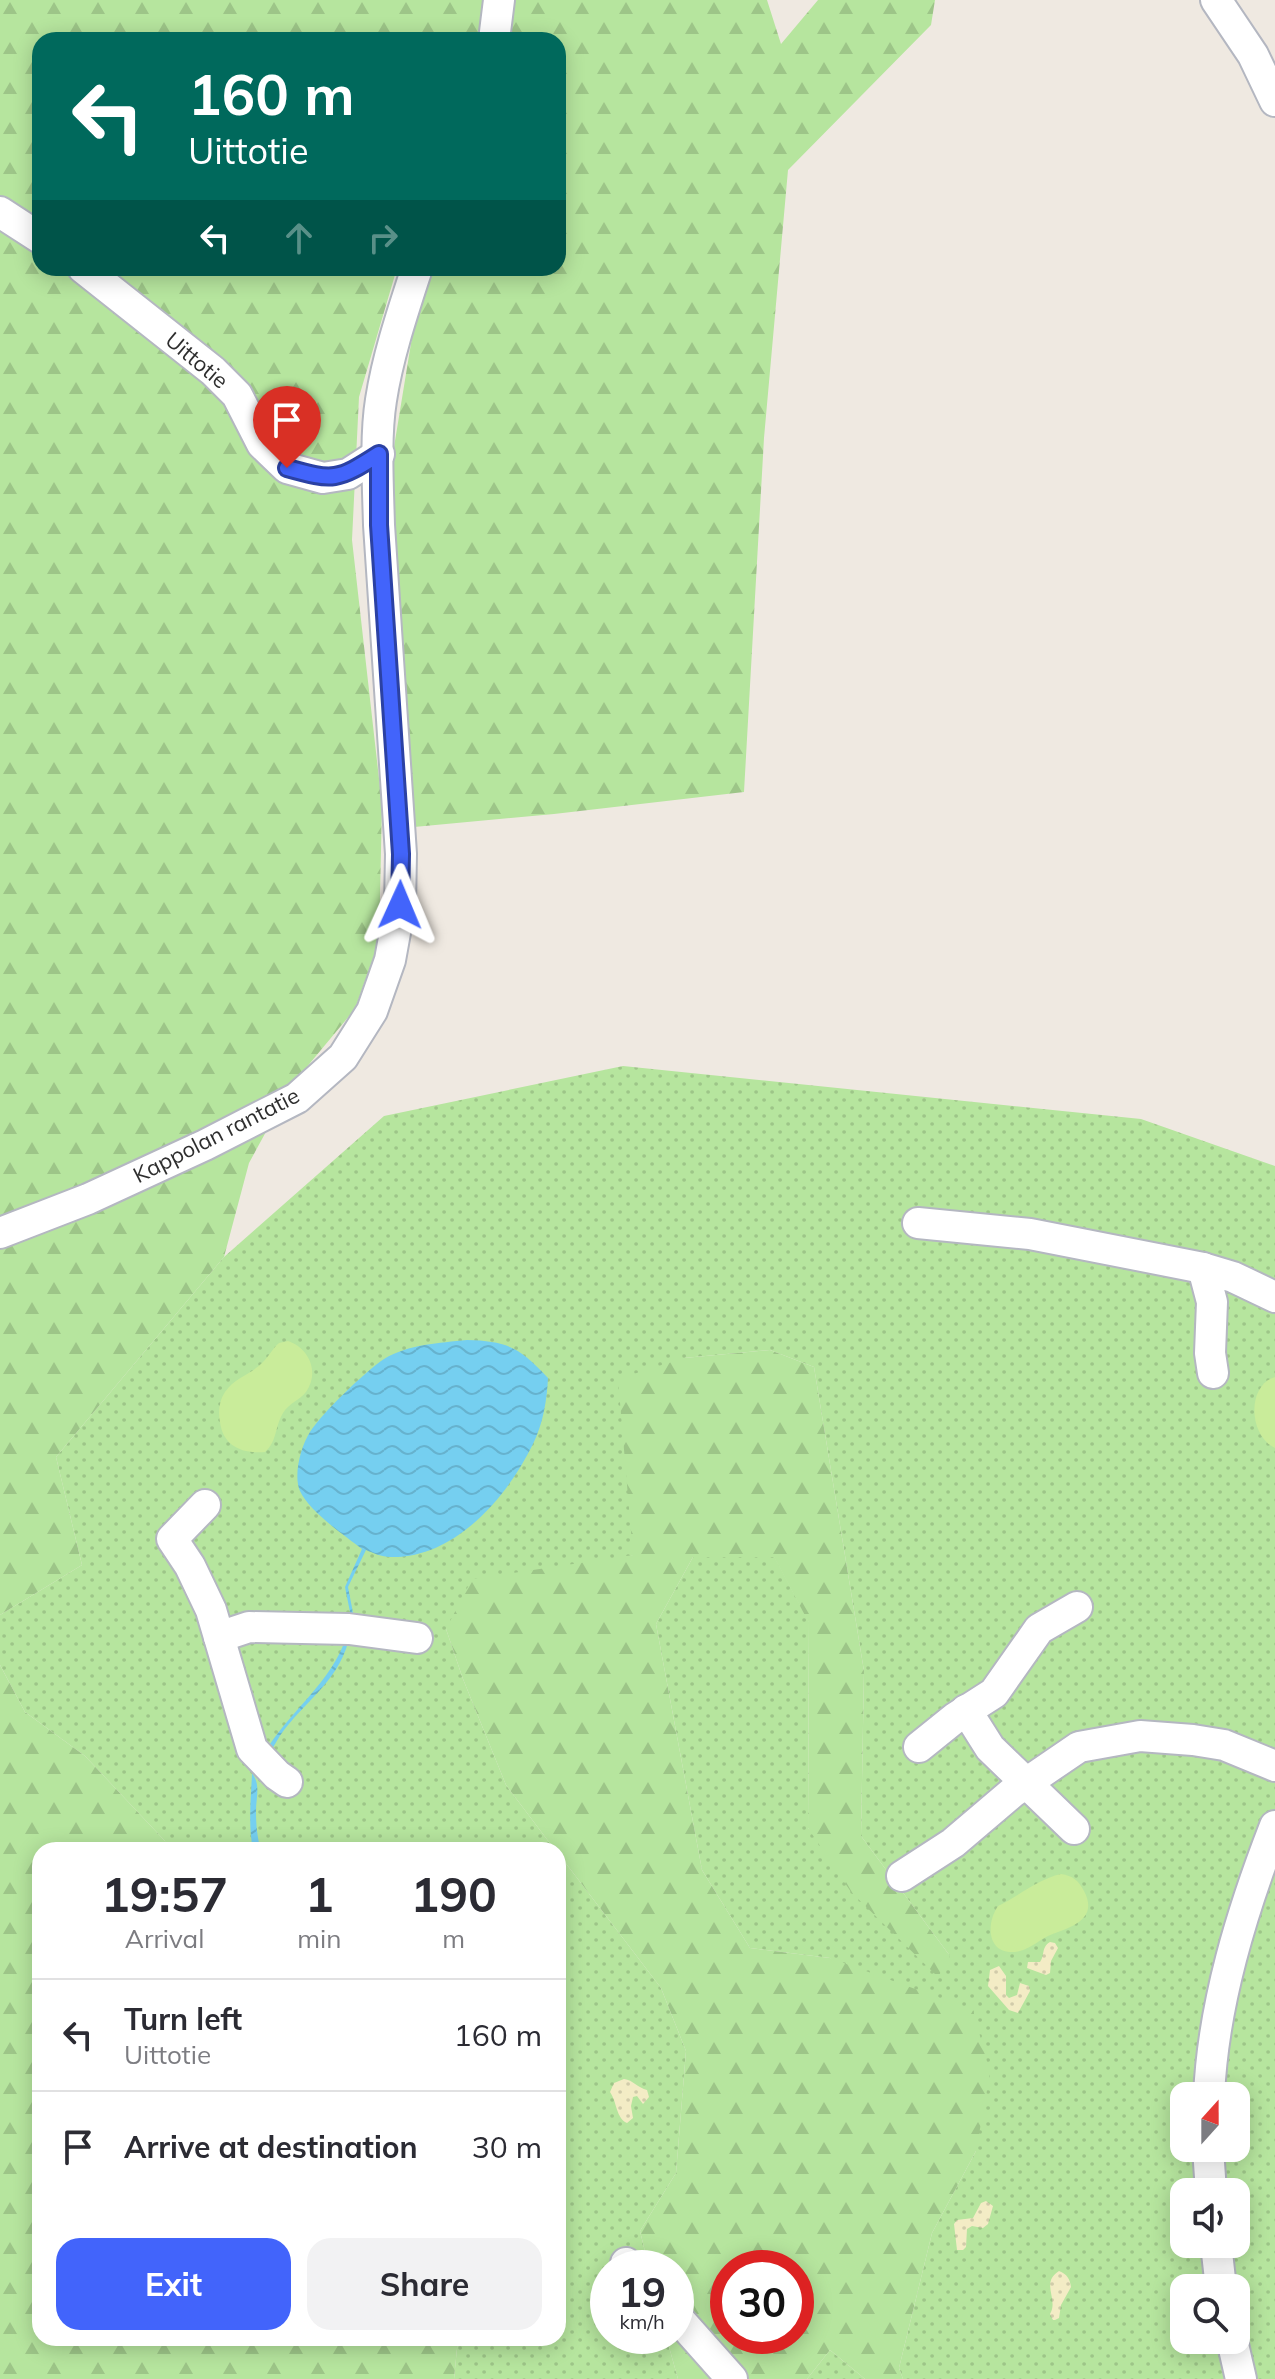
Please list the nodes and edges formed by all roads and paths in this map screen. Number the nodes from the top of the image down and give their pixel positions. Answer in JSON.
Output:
{"nodes":[{"id":1,"x":499,"y":0,"type":"edge"},
{"id":2,"x":1216,"y":0,"type":"edge"},
{"id":3,"x":495,"y":32,"type":"edge"},
{"id":4,"x":1275,"y":101,"type":"edge"},
{"id":5,"x":0,"y":212,"type":"edge"},
{"id":6,"x":32,"y":233,"type":"edge"},
{"id":7,"x":93,"y":276,"type":"edge"},
{"id":8,"x":414,"y":276,"type":"edge"},
{"id":9,"x":379,"y":454,"type":"junction"},
{"id":10,"x":918,"y":1223,"type":"dead end"},
{"id":11,"x":0,"y":1233,"type":"edge"},
{"id":12,"x":1203,"y":1268,"type":"junction"},
{"id":13,"x":1275,"y":1297,"type":"edge"},
{"id":14,"x":1213,"y":1373,"type":"dead end"},
{"id":15,"x":205,"y":1505,"type":"dead end"},
{"id":16,"x":1077,"y":1607,"type":"dead end"},
{"id":17,"x":219,"y":1637,"type":"junction"},
{"id":18,"x":417,"y":1638,"type":"dead end"},
{"id":19,"x":966,"y":1710,"type":"junction"},
{"id":20,"x":919,"y":1747,"type":"dead end"},
{"id":21,"x":1275,"y":1766,"type":"edge"},
{"id":22,"x":287,"y":1782,"type":"dead end"},
{"id":23,"x":1026,"y":1783,"type":"junction"},
{"id":24,"x":1275,"y":1826,"type":"edge"},
{"id":25,"x":1074,"y":1829,"type":"dead end"},
{"id":26,"x":902,"y":1876,"type":"dead end"},
{"id":27,"x":1210,"y":2082,"type":"edge"},
{"id":28,"x":694,"y":2336,"type":"edge"},
{"id":29,"x":1235,"y":2354,"type":"edge"},
{"id":30,"x":732,"y":2379,"type":"edge"},
{"id":31,"x":1241,"y":2379,"type":"edge"}],
"edges":[{"from":1,"to":3,"type":"street"},
{"from":2,"to":4,"type":"street"},
{"from":5,"to":6,"type":"street"},
{"from":7,"to":9,"type":"street","name":"Uittotie"},
{"from":8,"to":9,"type":"street","name":"Kappolan rantatie"},
{"from":9,"to":11,"type":"street","name":"Kappolan rantatie"},
{"from":10,"to":12,"type":"street"},
{"from":12,"to":13,"type":"street"},
{"from":12,"to":14,"type":"street"},
{"from":15,"to":17,"type":"street"},
{"from":16,"to":19,"type":"street"},
{"from":17,"to":18,"type":"street"},
{"from":17,"to":22,"type":"street"},
{"from":19,"to":20,"type":"street"},
{"from":19,"to":23,"type":"street"},
{"from":21,"to":23,"type":"street"},
{"from":23,"to":25,"type":"street"},
{"from":23,"to":26,"type":"street"},
{"from":24,"to":27,"type":"street"},
{"from":28,"to":30,"type":"street"},
{"from":29,"to":31,"type":"street"}]}
